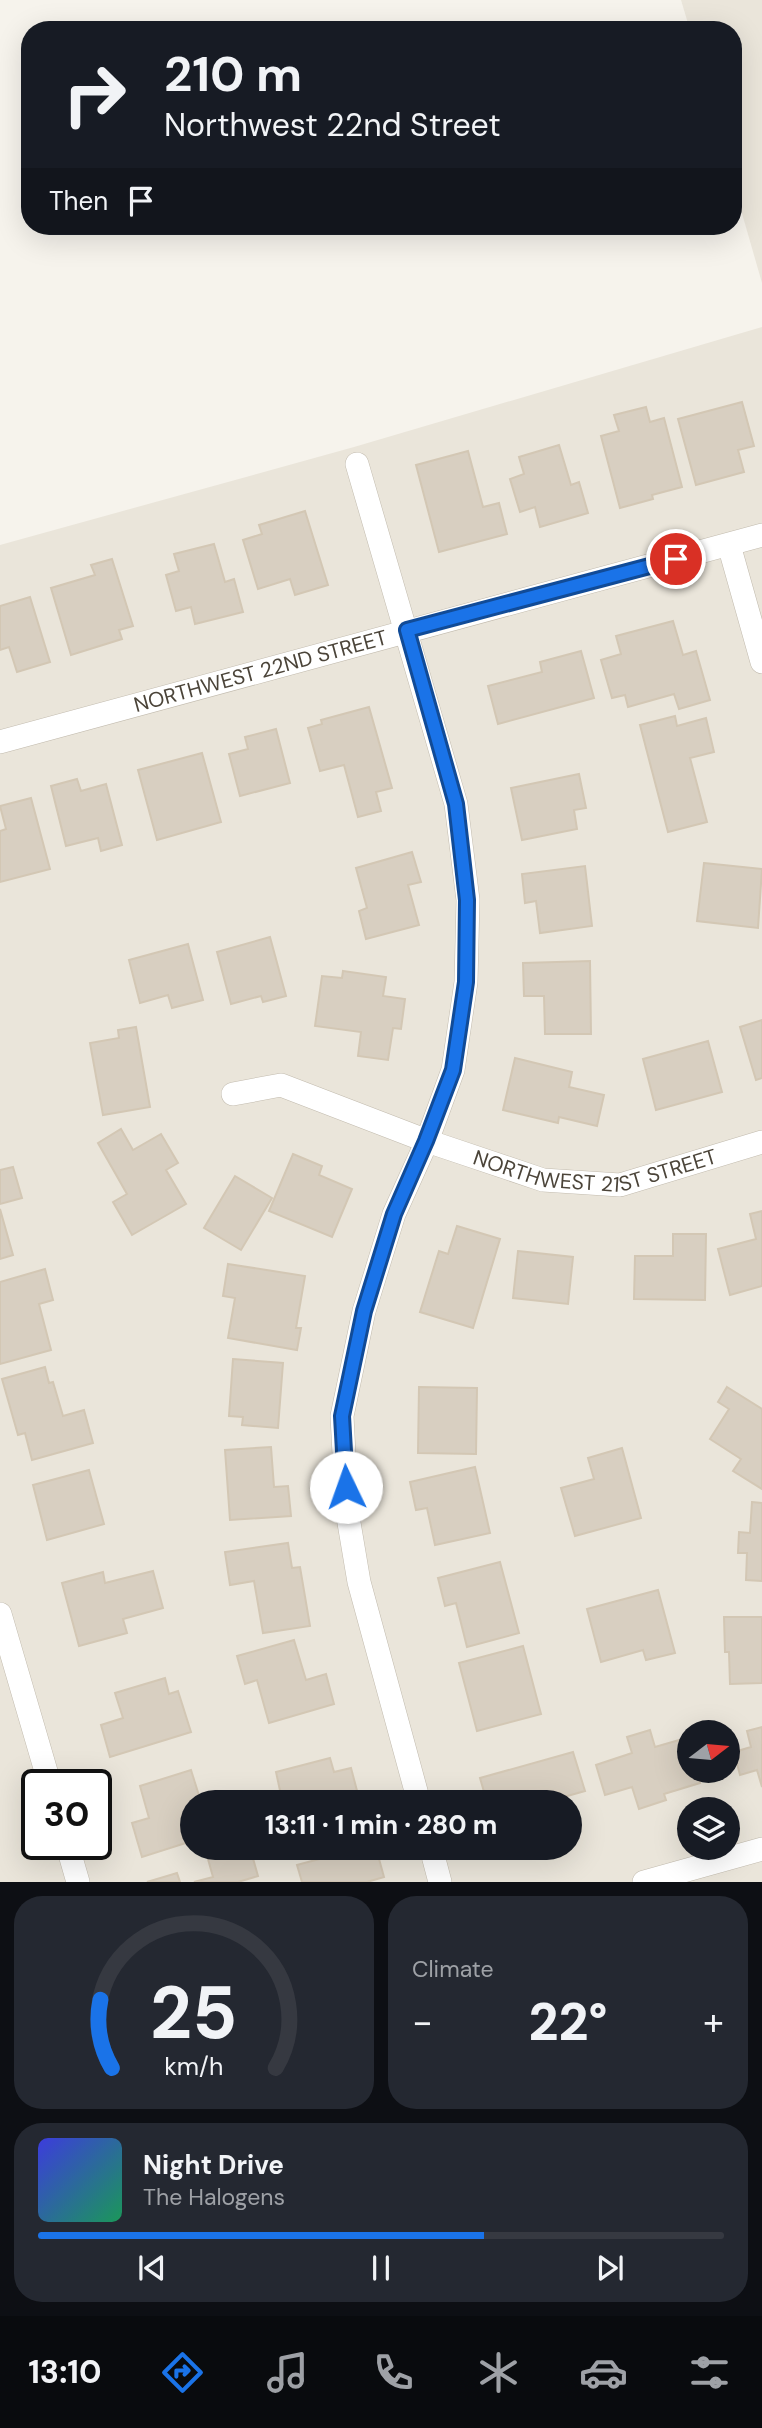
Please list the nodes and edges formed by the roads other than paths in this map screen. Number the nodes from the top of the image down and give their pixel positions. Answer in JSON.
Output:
{"nodes":[{"id":1,"x":357,"y":464,"type":"dead end"},
{"id":2,"x":762,"y":535,"type":"edge"},
{"id":3,"x":729,"y":545,"type":"junction"},
{"id":4,"x":407,"y":630,"type":"junction"},
{"id":5,"x":762,"y":662,"type":"edge"},
{"id":6,"x":0,"y":742,"type":"edge"},
{"id":7,"x":233,"y":1094,"type":"dead end"},
{"id":8,"x":426,"y":1141,"type":"junction"},
{"id":9,"x":762,"y":1142,"type":"edge"},
{"id":10,"x":0,"y":1614,"type":"edge"},
{"id":11,"x":45,"y":1769,"type":"edge"},
{"id":12,"x":416,"y":1790,"type":"edge"},
{"id":13,"x":762,"y":1849,"type":"edge"},
{"id":14,"x":72,"y":1860,"type":"edge"},
{"id":15,"x":434,"y":1860,"type":"edge"},
{"id":16,"x":78,"y":1882,"type":"edge"},
{"id":17,"x":440,"y":1882,"type":"edge"},
{"id":18,"x":644,"y":1882,"type":"edge"}],
"edges":[{"from":1,"to":4,"type":"street"},
{"from":2,"to":3,"type":"street","name":"NORTHWEST 22ND STREET"},
{"from":3,"to":4,"type":"street","name":"NORTHWEST 22ND STREET"},
{"from":3,"to":5,"type":"street"},
{"from":4,"to":6,"type":"street","name":"NORTHWEST 22ND STREET"},
{"from":4,"to":8,"type":"street"},
{"from":7,"to":8,"type":"street","name":"NORTHWEST 21ST STREET"},
{"from":8,"to":9,"type":"street","name":"NORTHWEST 21ST STREET"},
{"from":8,"to":12,"type":"street"},
{"from":10,"to":11,"type":"street"},
{"from":13,"to":18,"type":"street"},
{"from":14,"to":16,"type":"street"},
{"from":15,"to":17,"type":"street"}]}
